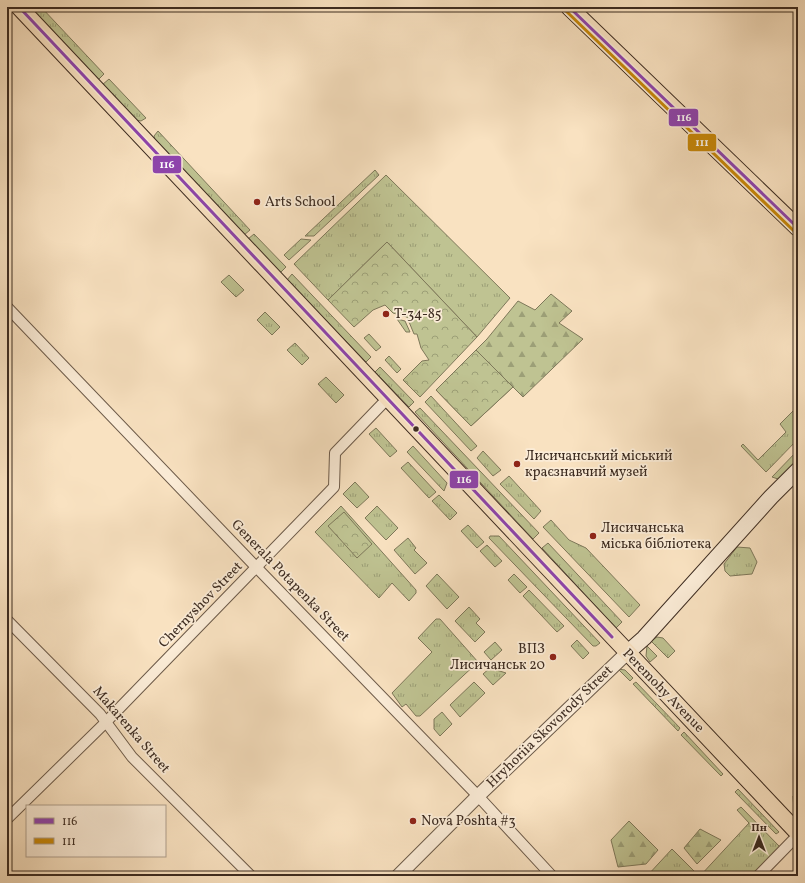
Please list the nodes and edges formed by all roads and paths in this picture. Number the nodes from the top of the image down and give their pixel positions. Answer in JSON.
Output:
{"nodes":[{"id":1,"x":19,"y":7,"type":"edge"},
{"id":2,"x":569,"y":7,"type":"edge"},
{"id":3,"x":798,"y":228,"type":"edge"},
{"id":4,"x":7,"y":307,"type":"edge"},
{"id":5,"x":388,"y":398,"type":"junction"},
{"id":6,"x":798,"y":470,"type":"edge"},
{"id":7,"x":257,"y":568,"type":"junction"},
{"id":8,"x":7,"y":620,"type":"edge"},
{"id":9,"x":627,"y":653,"type":"junction"},
{"id":10,"x":106,"y":722,"type":"junction"},
{"id":11,"x":478,"y":796,"type":"junction"},
{"id":12,"x":7,"y":819,"type":"edge"},
{"id":13,"x":798,"y":834,"type":"edge"},
{"id":14,"x":251,"y":876,"type":"edge"},
{"id":15,"x":398,"y":876,"type":"edge"},
{"id":16,"x":552,"y":876,"type":"edge"},
{"id":17,"x":758,"y":876,"type":"edge"}],
"edges":[{"from":1,"to":5,"type":"main road","name":"Peremohy Avenue"},
{"from":2,"to":3,"type":"main road"},
{"from":4,"to":7,"type":"street","name":"Generala Potapenka Street"},
{"from":5,"to":7,"type":"street","name":"Chernyshov Street"},
{"from":5,"to":9,"type":"main road","name":"Peremohy Avenue"},
{"from":6,"to":9,"type":"main road","name":"Hryhoriia Skovorody Street"},
{"from":7,"to":10,"type":"street","name":"Chernyshov Street"},
{"from":7,"to":11,"type":"street","name":"Generala Potapenka Street"},
{"from":8,"to":10,"type":"street","name":"Makarenka Street"},
{"from":9,"to":11,"type":"street","name":"Hryhoriia Skovorody Street"},
{"from":9,"to":13,"type":"main road","name":"Peremohy Avenue"},
{"from":10,"to":12,"type":"street","name":"Chernyshov Street"},
{"from":10,"to":14,"type":"street","name":"Makarenka Street"},
{"from":11,"to":15,"type":"street","name":"Hryhoriia Skovorody Street"},
{"from":11,"to":16,"type":"street","name":"Generala Potapenka Street"},
{"from":13,"to":17,"type":"street"}]}
